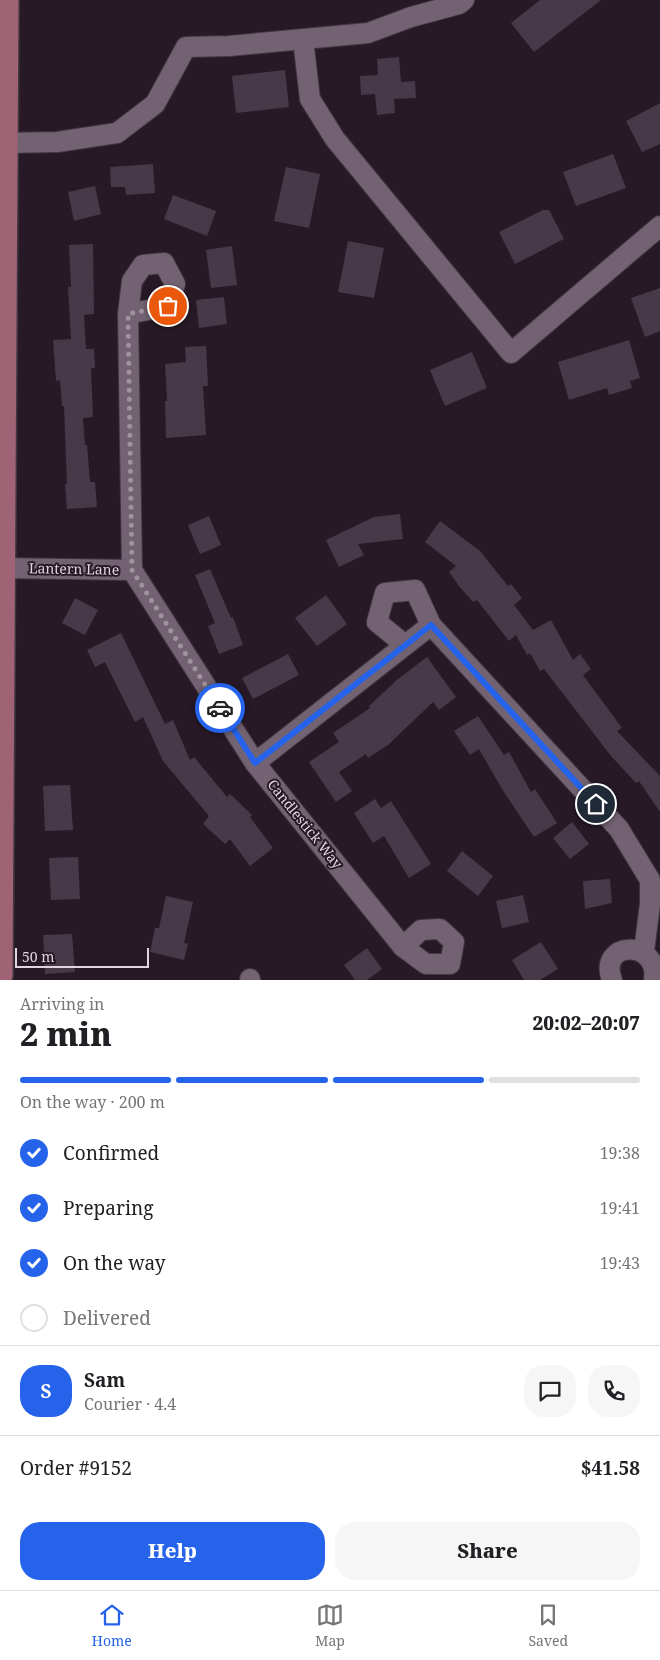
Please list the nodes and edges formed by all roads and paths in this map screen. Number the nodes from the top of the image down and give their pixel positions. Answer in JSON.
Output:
{"nodes":[{"id":1,"x":6,"y":0,"type":"edge"},
{"id":2,"x":464,"y":0,"type":"edge"},
{"id":3,"x":303,"y":39,"type":"junction"},
{"id":4,"x":5,"y":143,"type":"junction"},
{"id":5,"x":660,"y":226,"type":"edge"},
{"id":6,"x":128,"y":314,"type":"dead end"},
{"id":7,"x":1,"y":568,"type":"edge"},
{"id":8,"x":132,"y":570,"type":"junction"},
{"id":9,"x":431,"y":625,"type":"junction"},
{"id":10,"x":405,"y":645,"type":"junction"},
{"id":11,"x":255,"y":763,"type":"junction"},
{"id":12,"x":404,"y":947,"type":"dead end"},
{"id":13,"x":644,"y":951,"type":"junction"},
{"id":14,"x":0,"y":975,"type":"edge"},
{"id":15,"x":612,"y":980,"type":"edge"},
{"id":16,"x":654,"y":980,"type":"edge"}],
"edges":[{"from":1,"to":4,"type":"main road"},
{"from":2,"to":3,"type":"street"},
{"from":3,"to":4,"type":"street"},
{"from":3,"to":5,"type":"street"},
{"from":4,"to":7,"type":"main road"},
{"from":6,"to":8,"type":"street","name":"Lantern Lane"},
{"from":7,"to":8,"type":"street","name":"Lantern Lane"},
{"from":7,"to":14,"type":"main road"},
{"from":8,"to":11,"type":"street","name":"Candlestick Way"},
{"from":9,"to":10,"type":"street"},
{"from":9,"to":10,"type":"street"},
{"from":9,"to":13,"type":"street"},
{"from":10,"to":11,"type":"street"},
{"from":11,"to":12,"type":"street","name":"Candlestick Way"},
{"from":13,"to":15,"type":"street"},
{"from":13,"to":16,"type":"street"}]}
